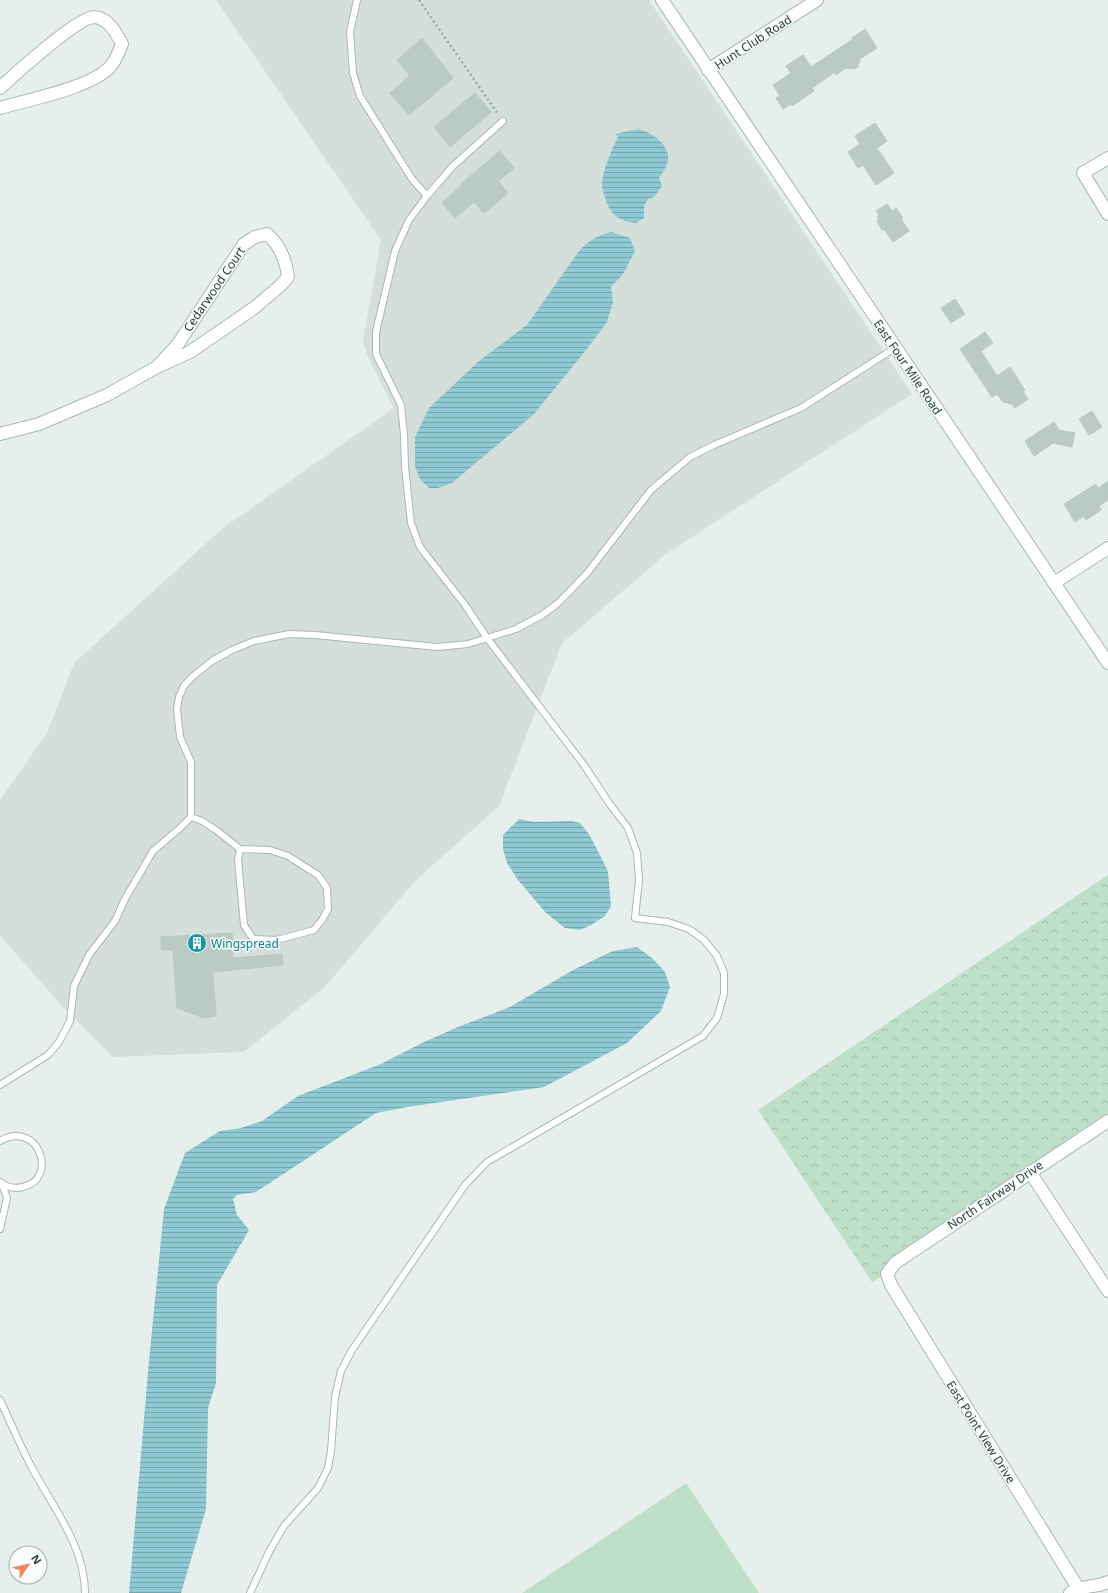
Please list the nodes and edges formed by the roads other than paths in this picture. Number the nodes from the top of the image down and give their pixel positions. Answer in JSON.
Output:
{"nodes":[{"id":1,"x":356,"y":0,"type":"edge"},
{"id":2,"x":662,"y":0,"type":"edge"},
{"id":3,"x":817,"y":0,"type":"edge"},
{"id":4,"x":708,"y":70,"type":"junction"},
{"id":5,"x":0,"y":88,"type":"edge"},
{"id":6,"x":0,"y":108,"type":"edge"},
{"id":7,"x":503,"y":121,"type":"road end"},
{"id":8,"x":1108,"y":158,"type":"edge"},
{"id":9,"x":427,"y":196,"type":"junction"},
{"id":10,"x":1108,"y":214,"type":"edge"},
{"id":11,"x":895,"y":348,"type":"junction"},
{"id":12,"x":157,"y":367,"type":"junction"},
{"id":13,"x":0,"y":434,"type":"edge"},
{"id":14,"x":1108,"y":548,"type":"edge"},
{"id":15,"x":1054,"y":583,"type":"junction"},
{"id":16,"x":487,"y":638,"type":"junction"},
{"id":17,"x":1108,"y":663,"type":"edge"},
{"id":18,"x":191,"y":817,"type":"junction"},
{"id":19,"x":240,"y":849,"type":"junction"},
{"id":20,"x":0,"y":1085,"type":"edge"},
{"id":21,"x":1108,"y":1121,"type":"edge"},
{"id":22,"x":0,"y":1141,"type":"edge"},
{"id":23,"x":1030,"y":1172,"type":"junction"},
{"id":24,"x":1,"y":1183,"type":"edge"},
{"id":25,"x":0,"y":1229,"type":"edge"},
{"id":26,"x":887,"y":1274,"type":"joint"},
{"id":27,"x":1108,"y":1291,"type":"edge"},
{"id":28,"x":0,"y":1400,"type":"edge"},
{"id":29,"x":1108,"y":1582,"type":"edge"},
{"id":30,"x":1074,"y":1590,"type":"edge"},
{"id":31,"x":85,"y":1593,"type":"edge"},
{"id":32,"x":250,"y":1593,"type":"edge"}],
"edges":[{"from":1,"to":9,"type":"lane"},
{"from":2,"to":4,"type":"street","name":"East Four Mile Road"},
{"from":3,"to":4,"type":"street","name":"Hunt Club Road"},
{"from":4,"to":11,"type":"street","name":"East Four Mile Road"},
{"from":5,"to":6,"type":"street"},
{"from":7,"to":9,"type":"lane"},
{"from":8,"to":10,"type":"street"},
{"from":9,"to":16,"type":"lane"},
{"from":11,"to":15,"type":"street","name":"East Four Mile Road"},
{"from":11,"to":16,"type":"lane"},
{"from":12,"to":12,"type":"street","name":"Cedarwood Court"},
{"from":12,"to":13,"type":"street","name":"Cedarwood Court"},
{"from":14,"to":15,"type":"street"},
{"from":15,"to":17,"type":"street","name":"East Four Mile Road"},
{"from":16,"to":18,"type":"lane"},
{"from":16,"to":32,"type":"lane"},
{"from":18,"to":19,"type":"lane"},
{"from":18,"to":20,"type":"lane"},
{"from":19,"to":19,"type":"lane"},
{"from":21,"to":23,"type":"street","name":"North Fairway Drive"},
{"from":22,"to":24,"type":"lane"},
{"from":23,"to":26,"type":"street","name":"North Fairway Drive"},
{"from":23,"to":27,"type":"street"},
{"from":24,"to":25,"type":"lane"},
{"from":26,"to":30,"type":"street","name":"East Point View Drive"},
{"from":28,"to":31,"type":"lane"},
{"from":29,"to":30,"type":"street"}]}
